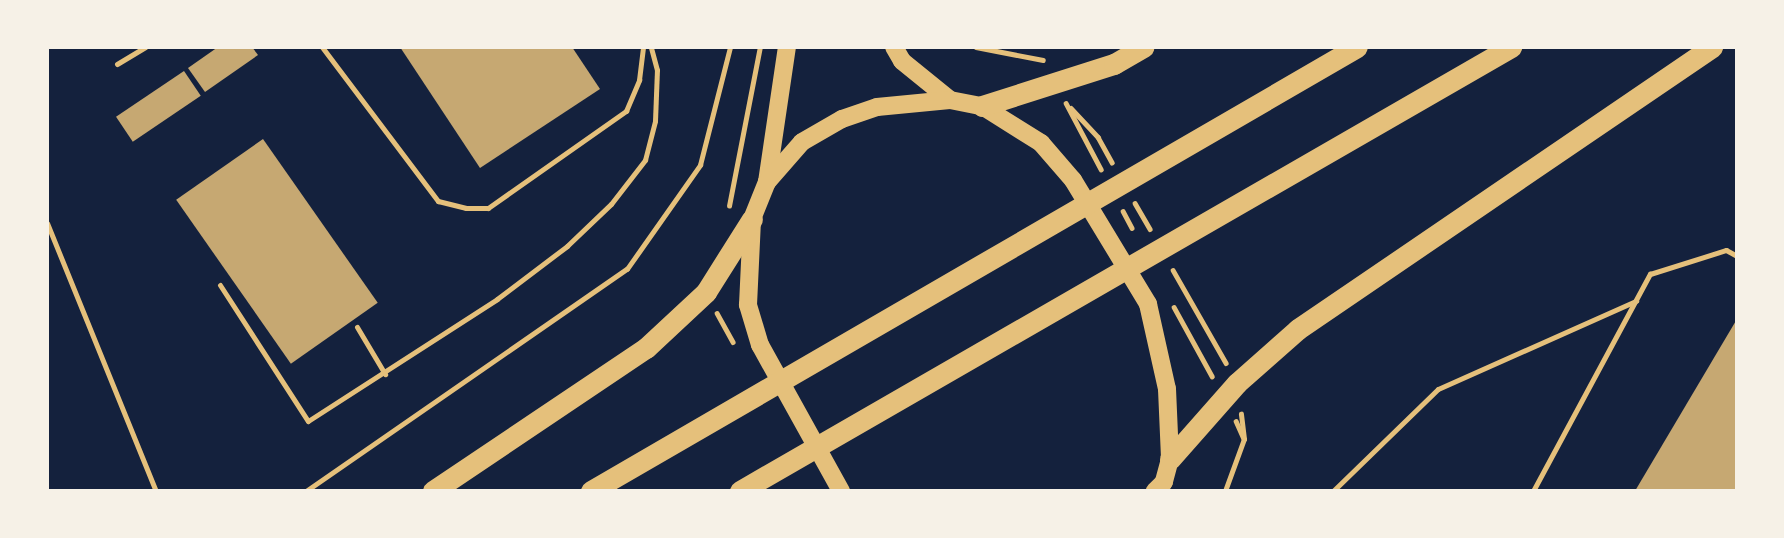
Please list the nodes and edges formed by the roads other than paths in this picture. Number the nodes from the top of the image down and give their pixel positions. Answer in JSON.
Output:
{"nodes":[{"id":1,"x":145,"y":47,"type":"edge"},
{"id":2,"x":322,"y":47,"type":"edge"},
{"id":3,"x":338,"y":47,"type":"edge"},
{"id":4,"x":643,"y":47,"type":"edge"},
{"id":5,"x":651,"y":47,"type":"edge"},
{"id":6,"x":787,"y":47,"type":"edge"},
{"id":7,"x":894,"y":47,"type":"edge"},
{"id":8,"x":1144,"y":47,"type":"edge"},
{"id":9,"x":1357,"y":47,"type":"edge"},
{"id":10,"x":1511,"y":47,"type":"edge"},
{"id":11,"x":1712,"y":47,"type":"edge"},
{"id":12,"x":330,"y":52,"type":"junction"},
{"id":13,"x":117,"y":64,"type":"dead end"},
{"id":14,"x":950,"y":100,"type":"junction"},
{"id":15,"x":982,"y":106,"type":"junction"},
{"id":16,"x":767,"y":182,"type":"junction"},
{"id":17,"x":752,"y":219,"type":"junction"},
{"id":18,"x":47,"y":223,"type":"edge"},
{"id":19,"x":1737,"y":256,"type":"edge"},
{"id":20,"x":220,"y":285,"type":"dead end"},
{"id":21,"x":1636,"y":301,"type":"junction"},
{"id":22,"x":357,"y":327,"type":"dead end"},
{"id":23,"x":385,"y":373,"type":"junction"},
{"id":24,"x":1170,"y":459,"type":"junction"},
{"id":25,"x":1160,"y":488,"type":"edge"},
{"id":26,"x":156,"y":491,"type":"edge"},
{"id":27,"x":433,"y":491,"type":"edge"},
{"id":28,"x":591,"y":491,"type":"edge"},
{"id":29,"x":740,"y":491,"type":"edge"},
{"id":30,"x":841,"y":491,"type":"edge"},
{"id":31,"x":1334,"y":491,"type":"edge"},
{"id":32,"x":1533,"y":491,"type":"edge"}],
"edges":[{"from":1,"to":13,"type":"lane"},
{"from":2,"to":12,"type":"lane"},
{"from":3,"to":12,"type":"lane"},
{"from":4,"to":12,"type":"lane"},
{"from":5,"to":23,"type":"lane"},
{"from":6,"to":16,"type":"main road"},
{"from":7,"to":14,"type":"main road"},
{"from":8,"to":15,"type":"highway"},
{"from":9,"to":28,"type":"highway"},
{"from":10,"to":29,"type":"highway"},
{"from":11,"to":24,"type":"highway"},
{"from":14,"to":15,"type":"main road"},
{"from":14,"to":16,"type":"main road"},
{"from":15,"to":24,"type":"main road"},
{"from":16,"to":17,"type":"main road"},
{"from":17,"to":27,"type":"highway"},
{"from":17,"to":30,"type":"main road"},
{"from":18,"to":26,"type":"lane"},
{"from":19,"to":21,"type":"lane"},
{"from":20,"to":23,"type":"lane"},
{"from":21,"to":31,"type":"lane"},
{"from":21,"to":32,"type":"lane"},
{"from":22,"to":23,"type":"lane"},
{"from":24,"to":25,"type":"main road"}]}
